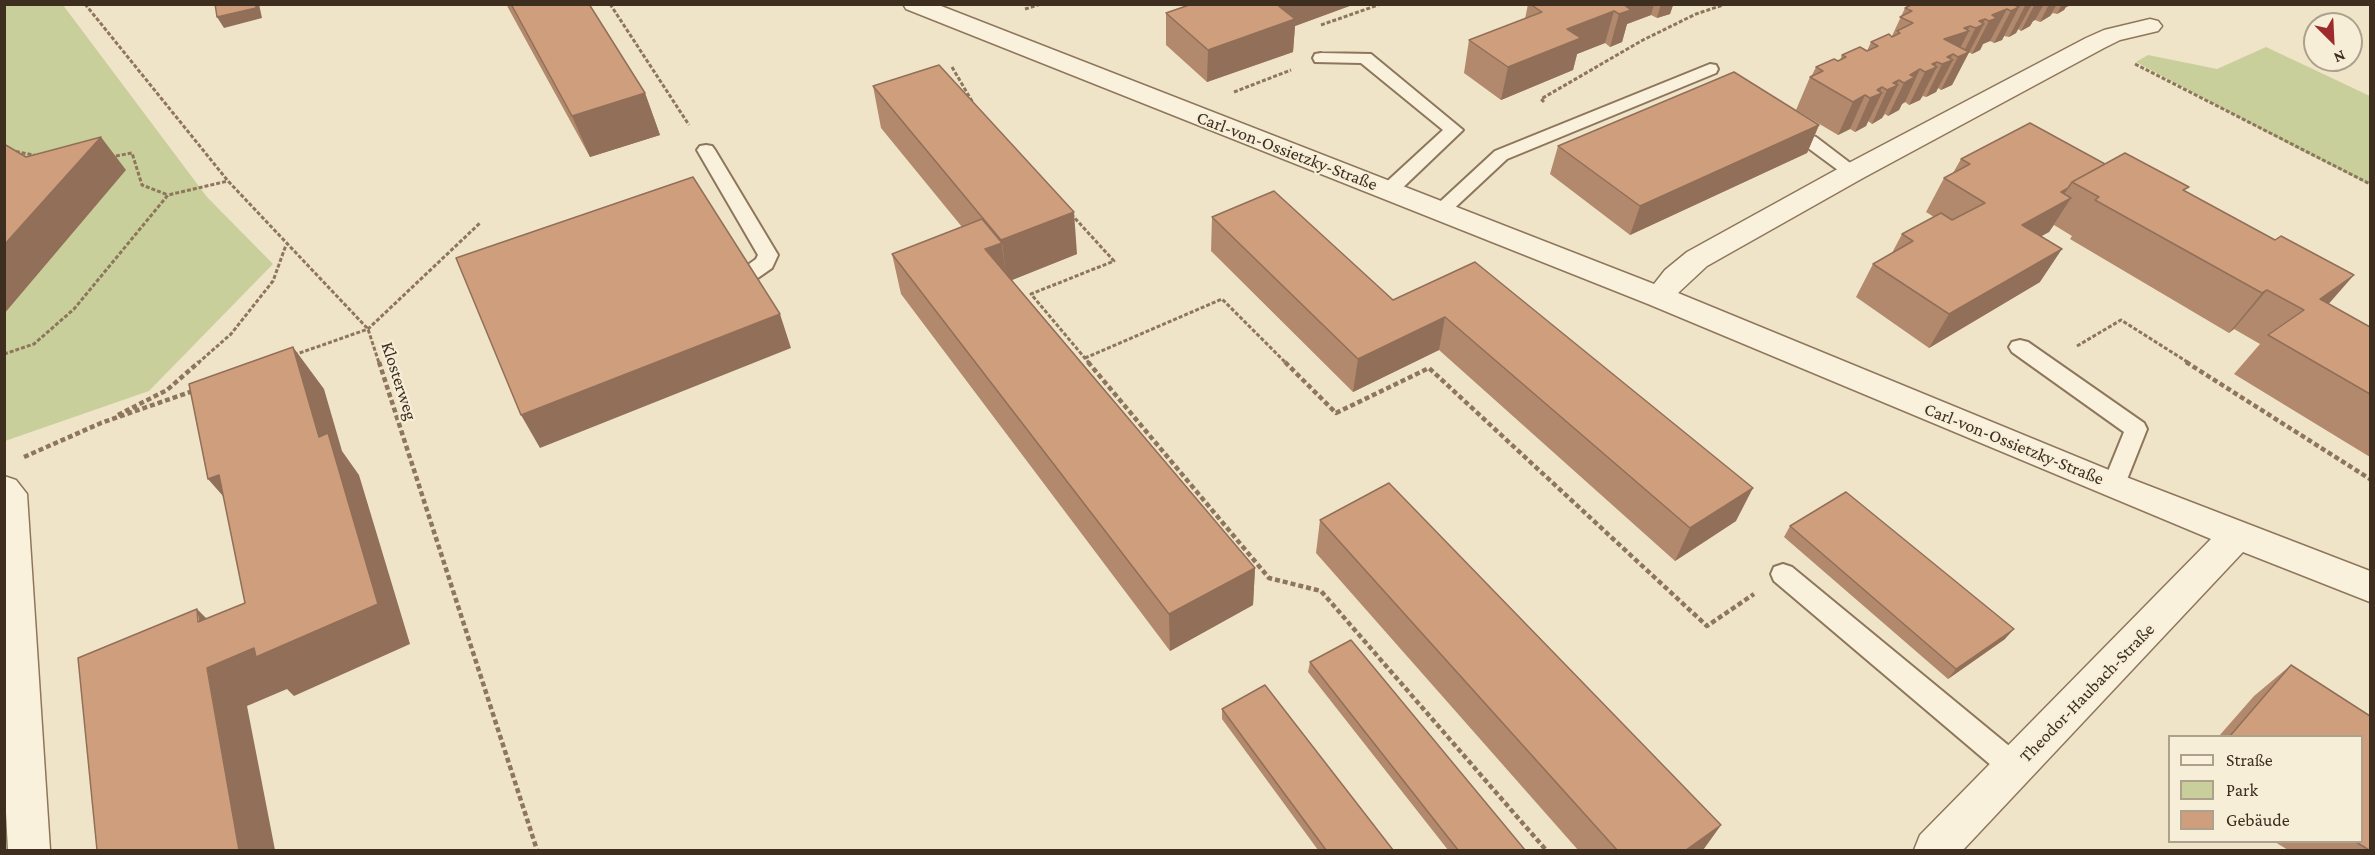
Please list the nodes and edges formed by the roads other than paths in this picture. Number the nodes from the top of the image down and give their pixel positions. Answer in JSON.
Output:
{"nodes":[{"id":1,"x":914,"y":4,"type":"edge"},
{"id":2,"x":2150,"y":26,"type":"dead end"},
{"id":3,"x":1321,"y":58,"type":"dead end"},
{"id":4,"x":1710,"y":69,"type":"dead end"},
{"id":5,"x":1767,"y":127,"type":"edge"},
{"id":6,"x":706,"y":150,"type":"road end"},
{"id":7,"x":1853,"y":172,"type":"junction"},
{"id":8,"x":1388,"y":191,"type":"junction"},
{"id":9,"x":1440,"y":211,"type":"junction"},
{"id":10,"x":745,"y":277,"type":"edge"},
{"id":11,"x":1659,"y":297,"type":"junction"},
{"id":12,"x":2020,"y":347,"type":"dead end"},
{"id":13,"x":10,"y":475,"type":"edge"},
{"id":14,"x":2114,"y":486,"type":"junction"},
{"id":15,"x":2238,"y":534,"type":"junction"},
{"id":16,"x":1783,"y":574,"type":"road end"},
{"id":17,"x":2370,"y":587,"type":"edge"},
{"id":18,"x":2015,"y":768,"type":"junction"},
{"id":19,"x":29,"y":850,"type":"edge"},
{"id":20,"x":1935,"y":850,"type":"edge"}],
"edges":[{"from":1,"to":8,"type":"street","name":"Carl-von-Ossietzky-Straße"},
{"from":2,"to":7,"type":"street"},
{"from":3,"to":8,"type":"lane"},
{"from":4,"to":9,"type":"lane"},
{"from":5,"to":7,"type":"lane"},
{"from":6,"to":10,"type":"lane"},
{"from":7,"to":11,"type":"street"},
{"from":8,"to":9,"type":"street","name":"Carl-von-Ossietzky-Straße"},
{"from":9,"to":11,"type":"street","name":"Carl-von-Ossietzky-Straße"},
{"from":11,"to":14,"type":"street","name":"Carl-von-Ossietzky-Straße"},
{"from":12,"to":14,"type":"lane"},
{"from":13,"to":19,"type":"street"},
{"from":14,"to":15,"type":"street","name":"Carl-von-Ossietzky-Straße"},
{"from":15,"to":17,"type":"street","name":"Carl-von-Ossietzky-Straße"},
{"from":15,"to":18,"type":"street","name":"Theodor-Haubach-Straße"},
{"from":16,"to":18,"type":"lane"},
{"from":18,"to":20,"type":"street","name":"Theodor-Haubach-Straße"}]}
